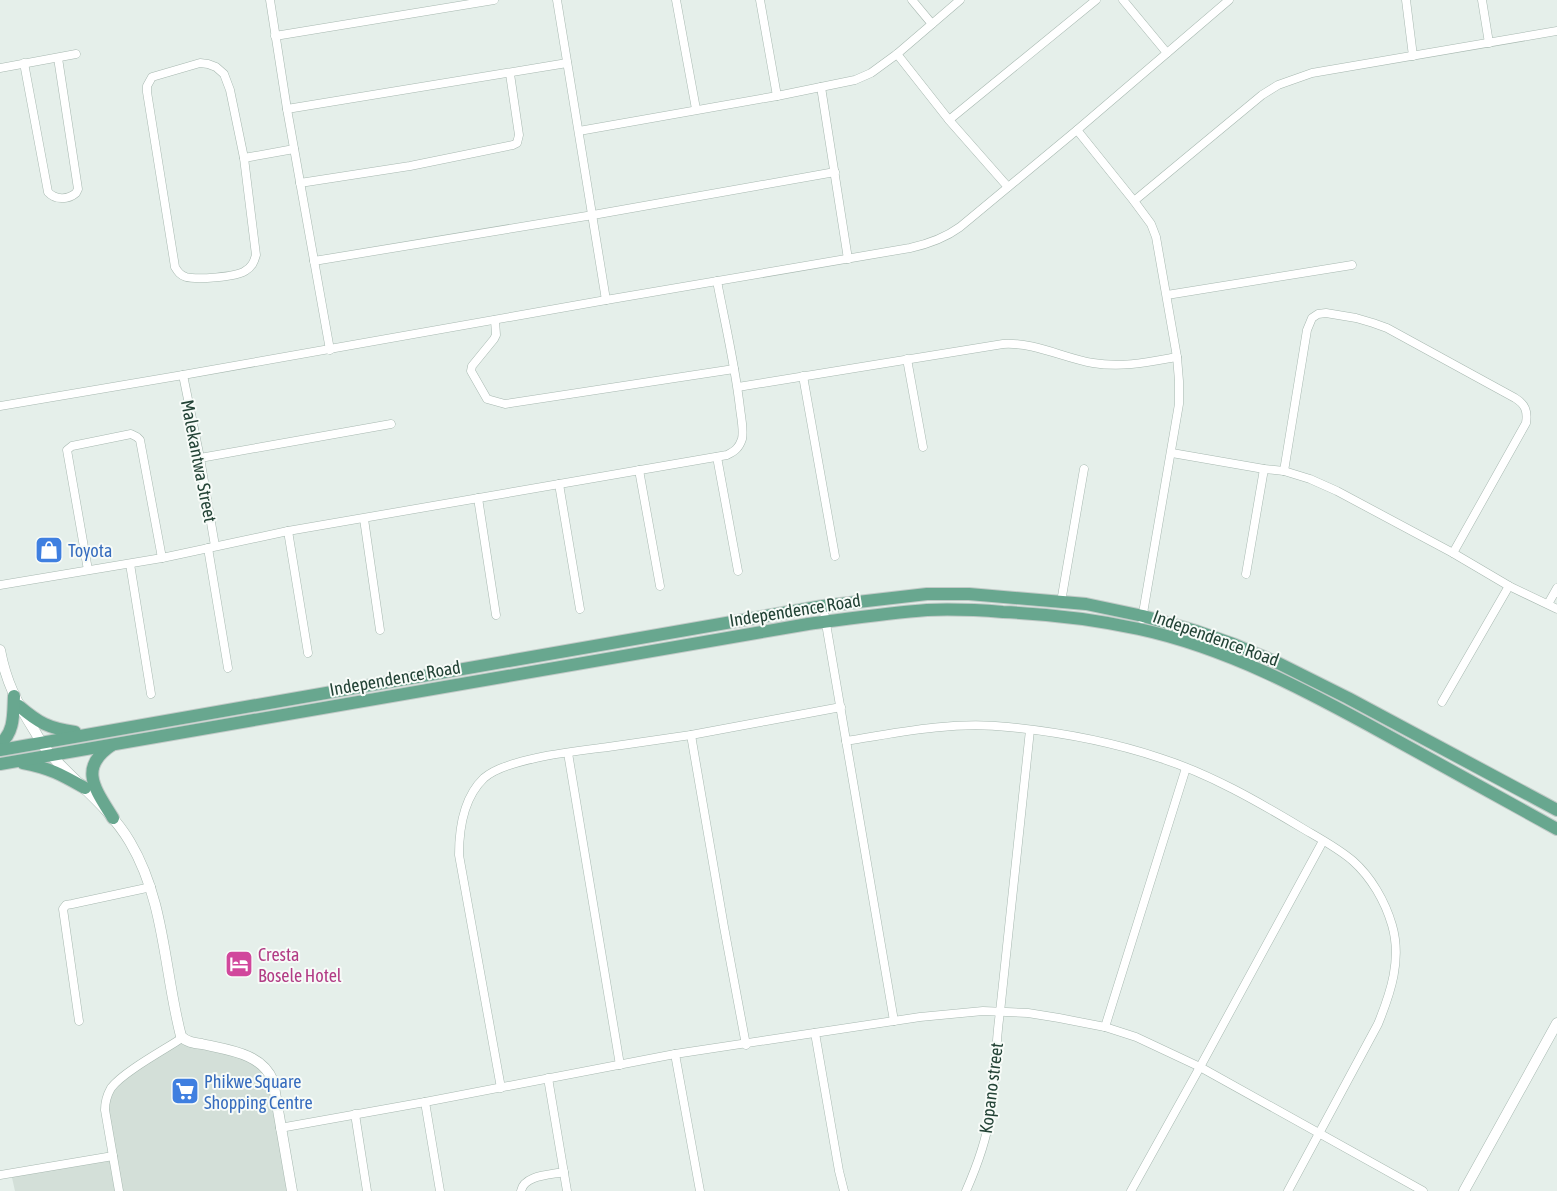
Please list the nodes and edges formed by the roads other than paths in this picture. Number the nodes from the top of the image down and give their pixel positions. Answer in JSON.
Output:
{"nodes":[{"id":1,"x":270,"y":0,"type":"edge"},
{"id":2,"x":494,"y":0,"type":"edge"},
{"id":3,"x":557,"y":0,"type":"edge"},
{"id":4,"x":676,"y":0,"type":"edge"},
{"id":5,"x":760,"y":0,"type":"edge"},
{"id":6,"x":912,"y":0,"type":"edge"},
{"id":7,"x":960,"y":0,"type":"edge"},
{"id":8,"x":1096,"y":0,"type":"edge"},
{"id":9,"x":1123,"y":0,"type":"edge"},
{"id":10,"x":1229,"y":0,"type":"edge"},
{"id":11,"x":1406,"y":0,"type":"edge"},
{"id":12,"x":1482,"y":0,"type":"edge"},
{"id":13,"x":932,"y":24,"type":"junction"},
{"id":14,"x":1557,"y":31,"type":"edge"},
{"id":15,"x":276,"y":36,"type":"junction"},
{"id":16,"x":1489,"y":43,"type":"junction"},
{"id":17,"x":1167,"y":53,"type":"junction"},
{"id":18,"x":76,"y":54,"type":"dead end"},
{"id":19,"x":897,"y":54,"type":"junction"},
{"id":20,"x":1413,"y":56,"type":"junction"},
{"id":21,"x":58,"y":58,"type":"junction"},
{"id":22,"x":24,"y":63,"type":"junction"},
{"id":23,"x":567,"y":64,"type":"junction"},
{"id":24,"x":0,"y":68,"type":"edge"},
{"id":25,"x":510,"y":74,"type":"junction"},
{"id":26,"x":821,"y":87,"type":"junction"},
{"id":27,"x":777,"y":96,"type":"junction"},
{"id":28,"x":287,"y":109,"type":"junction"},
{"id":29,"x":696,"y":109,"type":"junction"},
{"id":30,"x":950,"y":120,"type":"junction"},
{"id":31,"x":1077,"y":130,"type":"junction"},
{"id":32,"x":579,"y":131,"type":"junction"},
{"id":33,"x":294,"y":149,"type":"junction"},
{"id":34,"x":244,"y":158,"type":"junction"},
{"id":35,"x":835,"y":172,"type":"junction"},
{"id":36,"x":300,"y":184,"type":"junction"},
{"id":37,"x":1008,"y":188,"type":"junction"},
{"id":38,"x":1134,"y":201,"type":"junction"},
{"id":39,"x":593,"y":214,"type":"junction"},
{"id":40,"x":848,"y":259,"type":"junction"},
{"id":41,"x":314,"y":261,"type":"junction"},
{"id":42,"x":1352,"y":265,"type":"dead end"},
{"id":43,"x":717,"y":281,"type":"junction"},
{"id":44,"x":1167,"y":295,"type":"junction"},
{"id":45,"x":606,"y":300,"type":"junction"},
{"id":46,"x":495,"y":320,"type":"junction"},
{"id":47,"x":330,"y":350,"type":"junction"},
{"id":48,"x":1177,"y":357,"type":"junction"},
{"id":49,"x":906,"y":358,"type":"junction"},
{"id":50,"x":734,"y":369,"type":"junction"},
{"id":51,"x":183,"y":376,"type":"junction"},
{"id":52,"x":804,"y":376,"type":"junction"},
{"id":53,"x":738,"y":387,"type":"junction"},
{"id":54,"x":0,"y":406,"type":"edge"},
{"id":55,"x":391,"y":424,"type":"dead end"},
{"id":56,"x":923,"y":447,"type":"dead end"},
{"id":57,"x":1172,"y":453,"type":"junction"},
{"id":58,"x":717,"y":457,"type":"junction"},
{"id":59,"x":200,"y":458,"type":"junction"},
{"id":60,"x":1084,"y":469,"type":"dead end"},
{"id":61,"x":1264,"y":469,"type":"junction"},
{"id":62,"x":639,"y":470,"type":"junction"},
{"id":63,"x":1284,"y":471,"type":"junction"},
{"id":64,"x":559,"y":484,"type":"junction"},
{"id":65,"x":478,"y":498,"type":"junction"},
{"id":66,"x":364,"y":518,"type":"junction"},
{"id":67,"x":288,"y":531,"type":"junction"},
{"id":68,"x":211,"y":547,"type":"junction"},
{"id":69,"x":1453,"y":553,"type":"junction"},
{"id":70,"x":835,"y":556,"type":"dead end"},
{"id":71,"x":162,"y":558,"type":"junction"},
{"id":72,"x":130,"y":564,"type":"junction"},
{"id":73,"x":88,"y":570,"type":"junction"},
{"id":74,"x":738,"y":571,"type":"dead end"},
{"id":75,"x":1246,"y":574,"type":"dead end"},
{"id":76,"x":0,"y":585,"type":"edge"},
{"id":77,"x":660,"y":586,"type":"dead end"},
{"id":78,"x":1509,"y":586,"type":"junction"},
{"id":79,"x":1557,"y":588,"type":"edge"},
{"id":80,"x":1061,"y":602,"type":"junction"},
{"id":81,"x":1548,"y":604,"type":"junction"},
{"id":82,"x":823,"y":606,"type":"junction"},
{"id":83,"x":580,"y":609,"type":"dead end"},
{"id":84,"x":1557,"y":609,"type":"edge"},
{"id":85,"x":496,"y":615,"type":"dead end"},
{"id":86,"x":1143,"y":616,"type":"junction"},
{"id":87,"x":826,"y":621,"type":"junction"},
{"id":88,"x":1140,"y":629,"type":"junction"},
{"id":89,"x":380,"y":630,"type":"dead end"},
{"id":90,"x":0,"y":650,"type":"edge"},
{"id":91,"x":308,"y":653,"type":"dead end"},
{"id":92,"x":228,"y":668,"type":"dead end"},
{"id":93,"x":151,"y":694,"type":"dead end"},
{"id":94,"x":16,"y":701,"type":"junction"},
{"id":95,"x":1442,"y":702,"type":"dead end"},
{"id":96,"x":841,"y":707,"type":"junction"},
{"id":97,"x":1030,"y":730,"type":"junction"},
{"id":98,"x":87,"y":734,"type":"junction"},
{"id":99,"x":691,"y":735,"type":"junction"},
{"id":100,"x":846,"y":740,"type":"junction"},
{"id":101,"x":41,"y":742,"type":"junction"},
{"id":102,"x":0,"y":744,"type":"edge"},
{"id":103,"x":114,"y":744,"type":"junction"},
{"id":104,"x":0,"y":750,"type":"edge"},
{"id":105,"x":568,"y":753,"type":"junction"},
{"id":106,"x":50,"y":754,"type":"junction"},
{"id":107,"x":14,"y":762,"type":"junction"},
{"id":108,"x":0,"y":764,"type":"edge"},
{"id":109,"x":1186,"y":768,"type":"junction"},
{"id":110,"x":85,"y":788,"type":"junction"},
{"id":111,"x":1557,"y":810,"type":"edge"},
{"id":112,"x":113,"y":818,"type":"junction"},
{"id":113,"x":1557,"y":829,"type":"edge"},
{"id":114,"x":1323,"y":841,"type":"junction"},
{"id":115,"x":151,"y":887,"type":"junction"},
{"id":116,"x":1000,"y":1012,"type":"junction"},
{"id":117,"x":79,"y":1021,"type":"dead end"},
{"id":118,"x":894,"y":1021,"type":"junction"},
{"id":119,"x":1557,"y":1023,"type":"edge"},
{"id":120,"x":1105,"y":1027,"type":"junction"},
{"id":121,"x":815,"y":1033,"type":"junction"},
{"id":122,"x":182,"y":1038,"type":"junction"},
{"id":123,"x":746,"y":1044,"type":"junction"},
{"id":124,"x":675,"y":1054,"type":"junction"},
{"id":125,"x":620,"y":1065,"type":"junction"},
{"id":126,"x":1200,"y":1067,"type":"junction"},
{"id":127,"x":548,"y":1078,"type":"junction"},
{"id":128,"x":501,"y":1088,"type":"junction"},
{"id":129,"x":425,"y":1102,"type":"junction"},
{"id":130,"x":355,"y":1114,"type":"junction"},
{"id":131,"x":280,"y":1128,"type":"junction"},
{"id":132,"x":1320,"y":1133,"type":"junction"},
{"id":133,"x":113,"y":1156,"type":"junction"},
{"id":134,"x":564,"y":1172,"type":"junction"},
{"id":135,"x":0,"y":1175,"type":"edge"},
{"id":136,"x":119,"y":1191,"type":"edge"},
{"id":137,"x":292,"y":1191,"type":"edge"},
{"id":138,"x":367,"y":1191,"type":"edge"},
{"id":139,"x":440,"y":1191,"type":"edge"},
{"id":140,"x":522,"y":1191,"type":"edge"},
{"id":141,"x":567,"y":1191,"type":"edge"},
{"id":142,"x":700,"y":1191,"type":"edge"},
{"id":143,"x":844,"y":1191,"type":"edge"},
{"id":144,"x":966,"y":1191,"type":"edge"},
{"id":145,"x":1131,"y":1191,"type":"edge"},
{"id":146,"x":1288,"y":1191,"type":"edge"},
{"id":147,"x":1423,"y":1191,"type":"edge"},
{"id":148,"x":1464,"y":1191,"type":"edge"}],
"edges":[{"from":1,"to":15,"type":"street"},
{"from":2,"to":15,"type":"street"},
{"from":3,"to":23,"type":"street"},
{"from":4,"to":29,"type":"street"},
{"from":5,"to":27,"type":"street"},
{"from":6,"to":13,"type":"street"},
{"from":7,"to":13,"type":"street"},
{"from":8,"to":30,"type":"street"},
{"from":9,"to":17,"type":"street"},
{"from":10,"to":17,"type":"street"},
{"from":11,"to":20,"type":"street"},
{"from":12,"to":16,"type":"street"},
{"from":13,"to":19,"type":"street"},
{"from":14,"to":16,"type":"street"},
{"from":15,"to":28,"type":"street"},
{"from":16,"to":20,"type":"street"},
{"from":17,"to":31,"type":"street"},
{"from":18,"to":21,"type":"street"},
{"from":19,"to":26,"type":"street"},
{"from":19,"to":30,"type":"street"},
{"from":20,"to":38,"type":"street"},
{"from":21,"to":22,"type":"street"},
{"from":21,"to":22,"type":"street"},
{"from":22,"to":24,"type":"street"},
{"from":23,"to":25,"type":"street"},
{"from":23,"to":32,"type":"street"},
{"from":25,"to":28,"type":"street"},
{"from":25,"to":36,"type":"street"},
{"from":26,"to":27,"type":"street"},
{"from":26,"to":35,"type":"street"},
{"from":27,"to":29,"type":"street"},
{"from":28,"to":33,"type":"street"},
{"from":29,"to":32,"type":"street"},
{"from":30,"to":37,"type":"street"},
{"from":31,"to":37,"type":"street"},
{"from":31,"to":38,"type":"street"},
{"from":32,"to":39,"type":"street"},
{"from":33,"to":34,"type":"street"},
{"from":33,"to":36,"type":"street"},
{"from":34,"to":34,"type":"street"},
{"from":35,"to":39,"type":"street"},
{"from":35,"to":40,"type":"street"},
{"from":36,"to":41,"type":"street"},
{"from":37,"to":40,"type":"street"},
{"from":38,"to":44,"type":"street"},
{"from":39,"to":41,"type":"street"},
{"from":39,"to":45,"type":"street"},
{"from":40,"to":43,"type":"street"},
{"from":41,"to":47,"type":"street"},
{"from":42,"to":44,"type":"street"},
{"from":43,"to":45,"type":"street"},
{"from":43,"to":50,"type":"street"},
{"from":44,"to":48,"type":"street"},
{"from":45,"to":46,"type":"street"},
{"from":46,"to":47,"type":"street"},
{"from":46,"to":50,"type":"street"},
{"from":47,"to":51,"type":"street"},
{"from":48,"to":49,"type":"street"},
{"from":48,"to":57,"type":"street"},
{"from":49,"to":52,"type":"street"},
{"from":49,"to":56,"type":"street"},
{"from":50,"to":53,"type":"street"},
{"from":51,"to":54,"type":"street"},
{"from":51,"to":59,"type":"street","name":"Malekantwa Street"},
{"from":52,"to":53,"type":"street"},
{"from":52,"to":70,"type":"street"},
{"from":53,"to":58,"type":"street"},
{"from":55,"to":59,"type":"street"},
{"from":57,"to":61,"type":"street"},
{"from":57,"to":86,"type":"street"},
{"from":58,"to":62,"type":"street"},
{"from":58,"to":74,"type":"street"},
{"from":59,"to":68,"type":"street","name":"Malekantwa Street"},
{"from":60,"to":80,"type":"street"},
{"from":61,"to":63,"type":"street"},
{"from":61,"to":75,"type":"street"},
{"from":62,"to":64,"type":"street"},
{"from":62,"to":77,"type":"street"},
{"from":63,"to":69,"type":"street"},
{"from":63,"to":69,"type":"street"},
{"from":64,"to":65,"type":"street"},
{"from":64,"to":83,"type":"street"},
{"from":65,"to":66,"type":"street"},
{"from":65,"to":85,"type":"street"},
{"from":66,"to":67,"type":"street"},
{"from":66,"to":89,"type":"street"},
{"from":67,"to":68,"type":"street"},
{"from":67,"to":91,"type":"street"},
{"from":68,"to":71,"type":"street"},
{"from":68,"to":92,"type":"street","name":"Malekantwa Street"},
{"from":69,"to":78,"type":"street"},
{"from":71,"to":72,"type":"street"},
{"from":71,"to":73,"type":"street"},
{"from":72,"to":73,"type":"street"},
{"from":72,"to":93,"type":"street"},
{"from":73,"to":76,"type":"street"},
{"from":78,"to":81,"type":"street"},
{"from":78,"to":95,"type":"street"},
{"from":79,"to":81,"type":"street"},
{"from":80,"to":82,"type":"main road","name":"Independence Road"},
{"from":80,"to":86,"type":"main road","name":"Independence Road"},
{"from":81,"to":84,"type":"street"},
{"from":82,"to":87,"type":"street"},
{"from":82,"to":98,"type":"main road","name":"Independence Road"},
{"from":86,"to":88,"type":"street"},
{"from":86,"to":111,"type":"main road","name":"Independence Road"},
{"from":87,"to":88,"type":"main road","name":"Independence Road"},
{"from":87,"to":96,"type":"street"},
{"from":87,"to":103,"type":"main road","name":"Independence Road"},
{"from":88,"to":113,"type":"main road","name":"Independence Road"},
{"from":90,"to":94,"type":"street"},
{"from":94,"to":98,"type":"main road"},
{"from":94,"to":101,"type":"street"},
{"from":94,"to":102,"type":"main road"},
{"from":96,"to":99,"type":"street"},
{"from":96,"to":100,"type":"street"},
{"from":97,"to":100,"type":"street"},
{"from":97,"to":109,"type":"street"},
{"from":97,"to":116,"type":"street","name":"Kopano street"},
{"from":98,"to":101,"type":"main road","name":"Independence Road"},
{"from":99,"to":105,"type":"street"},
{"from":99,"to":123,"type":"street"},
{"from":100,"to":118,"type":"street"},
{"from":101,"to":104,"type":"main road","name":"Independence Road"},
{"from":101,"to":106,"type":"street"},
{"from":103,"to":106,"type":"main road","name":"Independence Road"},
{"from":103,"to":112,"type":"main road"},
{"from":105,"to":125,"type":"street"},
{"from":105,"to":128,"type":"street"},
{"from":106,"to":107,"type":"main road","name":"Independence Road"},
{"from":106,"to":110,"type":"street"},
{"from":107,"to":108,"type":"main road","name":"Independence Road"},
{"from":107,"to":110,"type":"main road"},
{"from":109,"to":114,"type":"street"},
{"from":109,"to":120,"type":"street"},
{"from":110,"to":112,"type":"street"},
{"from":112,"to":115,"type":"street"},
{"from":114,"to":126,"type":"street"},
{"from":114,"to":132,"type":"street"},
{"from":115,"to":117,"type":"street"},
{"from":115,"to":122,"type":"street"},
{"from":116,"to":118,"type":"street"},
{"from":116,"to":120,"type":"street"},
{"from":116,"to":144,"type":"street","name":"Kopano street"},
{"from":118,"to":121,"type":"street"},
{"from":119,"to":148,"type":"street"},
{"from":120,"to":126,"type":"street"},
{"from":121,"to":123,"type":"street"},
{"from":121,"to":143,"type":"street"},
{"from":122,"to":131,"type":"street"},
{"from":122,"to":133,"type":"street"},
{"from":123,"to":124,"type":"street"},
{"from":124,"to":125,"type":"street"},
{"from":124,"to":142,"type":"street"},
{"from":125,"to":127,"type":"street"},
{"from":126,"to":132,"type":"street"},
{"from":126,"to":145,"type":"street"},
{"from":127,"to":128,"type":"street"},
{"from":127,"to":134,"type":"street"},
{"from":128,"to":129,"type":"street"},
{"from":129,"to":130,"type":"street"},
{"from":129,"to":139,"type":"street"},
{"from":130,"to":131,"type":"street"},
{"from":130,"to":138,"type":"street"},
{"from":131,"to":137,"type":"street"},
{"from":132,"to":146,"type":"street"},
{"from":132,"to":147,"type":"street"},
{"from":133,"to":135,"type":"street"},
{"from":133,"to":136,"type":"street"},
{"from":134,"to":140,"type":"street"},
{"from":134,"to":141,"type":"street"}]}
